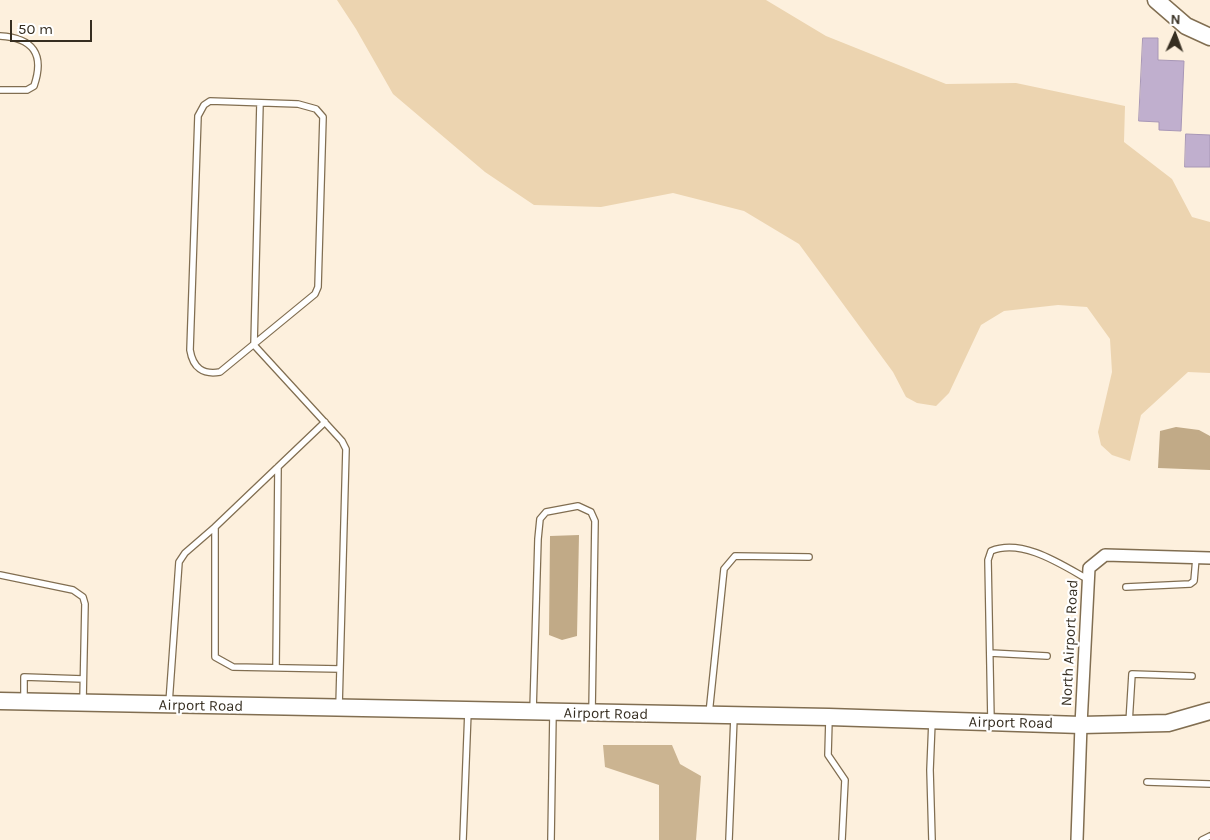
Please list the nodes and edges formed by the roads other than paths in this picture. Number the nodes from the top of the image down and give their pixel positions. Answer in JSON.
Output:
{"nodes":[{"id":1,"x":1156,"y":0,"type":"edge"},
{"id":2,"x":0,"y":36,"type":"edge"},
{"id":3,"x":1210,"y":37,"type":"edge"},
{"id":4,"x":0,"y":90,"type":"edge"},
{"id":5,"x":260,"y":103,"type":"junction"},
{"id":6,"x":254,"y":345,"type":"junction"},
{"id":7,"x":325,"y":422,"type":"junction"},
{"id":8,"x":278,"y":467,"type":"junction"},
{"id":9,"x":215,"y":527,"type":"junction"},
{"id":10,"x":809,"y":557,"type":"dead end"},
{"id":11,"x":1196,"y":558,"type":"junction"},
{"id":12,"x":1210,"y":558,"type":"edge"},
{"id":13,"x":0,"y":576,"type":"edge"},
{"id":14,"x":1088,"y":580,"type":"junction"},
{"id":15,"x":1126,"y":587,"type":"dead end"},
{"id":16,"x":990,"y":653,"type":"junction"},
{"id":17,"x":1047,"y":656,"type":"dead end"},
{"id":18,"x":276,"y":668,"type":"junction"},
{"id":19,"x":340,"y":669,"type":"junction"},
{"id":20,"x":1192,"y":676,"type":"dead end"},
{"id":21,"x":83,"y":679,"type":"junction"},
{"id":22,"x":0,"y":701,"type":"edge"},
{"id":23,"x":24,"y":702,"type":"junction"},
{"id":24,"x":83,"y":703,"type":"junction"},
{"id":25,"x":169,"y":705,"type":"junction"},
{"id":26,"x":339,"y":709,"type":"junction"},
{"id":27,"x":468,"y":711,"type":"junction"},
{"id":28,"x":1210,"y":711,"type":"edge"},
{"id":29,"x":533,"y":713,"type":"junction"},
{"id":30,"x":553,"y":713,"type":"junction"},
{"id":31,"x":592,"y":714,"type":"junction"},
{"id":32,"x":709,"y":716,"type":"junction"},
{"id":33,"x":734,"y":717,"type":"junction"},
{"id":34,"x":829,"y":717,"type":"junction"},
{"id":35,"x":932,"y":722,"type":"junction"},
{"id":36,"x":992,"y":723,"type":"junction"},
{"id":37,"x":1129,"y":724,"type":"junction"},
{"id":38,"x":1080,"y":725,"type":"junction"},
{"id":39,"x":1147,"y":782,"type":"dead end"},
{"id":40,"x":1210,"y":784,"type":"edge"},
{"id":41,"x":1210,"y":836,"type":"edge"},
{"id":42,"x":463,"y":840,"type":"edge"},
{"id":43,"x":551,"y":840,"type":"edge"},
{"id":44,"x":729,"y":840,"type":"edge"},
{"id":45,"x":842,"y":840,"type":"edge"},
{"id":46,"x":932,"y":840,"type":"edge"},
{"id":47,"x":1077,"y":840,"type":"edge"},
{"id":48,"x":1202,"y":840,"type":"edge"}],
"edges":[{"from":1,"to":3,"type":"street"},
{"from":2,"to":4,"type":"lane"},
{"from":5,"to":6,"type":"lane"},
{"from":5,"to":6,"type":"lane"},
{"from":5,"to":6,"type":"lane"},
{"from":6,"to":7,"type":"lane"},
{"from":7,"to":8,"type":"lane"},
{"from":7,"to":19,"type":"lane"},
{"from":8,"to":9,"type":"lane"},
{"from":8,"to":18,"type":"lane"},
{"from":9,"to":18,"type":"lane"},
{"from":9,"to":25,"type":"lane"},
{"from":10,"to":32,"type":"lane"},
{"from":11,"to":12,"type":"street","name":"North Airport Road"},
{"from":11,"to":14,"type":"street","name":"North Airport Road"},
{"from":11,"to":15,"type":"lane"},
{"from":13,"to":21,"type":"lane"},
{"from":14,"to":16,"type":"lane"},
{"from":14,"to":38,"type":"street","name":"North Airport Road"},
{"from":16,"to":17,"type":"lane"},
{"from":16,"to":36,"type":"lane"},
{"from":18,"to":19,"type":"lane"},
{"from":19,"to":26,"type":"lane"},
{"from":20,"to":37,"type":"lane"},
{"from":21,"to":23,"type":"lane"},
{"from":21,"to":24,"type":"lane"},
{"from":22,"to":23,"type":"street","name":"Airport Road"},
{"from":23,"to":24,"type":"street","name":"Airport Road"},
{"from":24,"to":25,"type":"street","name":"Airport Road"},
{"from":25,"to":26,"type":"street","name":"Airport Road"},
{"from":26,"to":27,"type":"street","name":"Airport Road"},
{"from":27,"to":29,"type":"street","name":"Airport Road"},
{"from":27,"to":42,"type":"lane"},
{"from":28,"to":37,"type":"street","name":"Airport Road"},
{"from":29,"to":30,"type":"street","name":"Airport Road"},
{"from":29,"to":31,"type":"lane"},
{"from":30,"to":31,"type":"street","name":"Airport Road"},
{"from":30,"to":43,"type":"lane"},
{"from":31,"to":32,"type":"street","name":"Airport Road"},
{"from":32,"to":33,"type":"street","name":"Airport Road"},
{"from":33,"to":34,"type":"street","name":"Airport Road"},
{"from":33,"to":44,"type":"lane"},
{"from":34,"to":35,"type":"street","name":"Airport Road"},
{"from":34,"to":45,"type":"lane"},
{"from":35,"to":36,"type":"street","name":"Airport Road"},
{"from":35,"to":46,"type":"lane"},
{"from":36,"to":38,"type":"street","name":"Airport Road"},
{"from":37,"to":38,"type":"street","name":"Airport Road"},
{"from":38,"to":47,"type":"street","name":"North Airport Road"},
{"from":39,"to":40,"type":"lane"},
{"from":41,"to":48,"type":"lane"}]}
